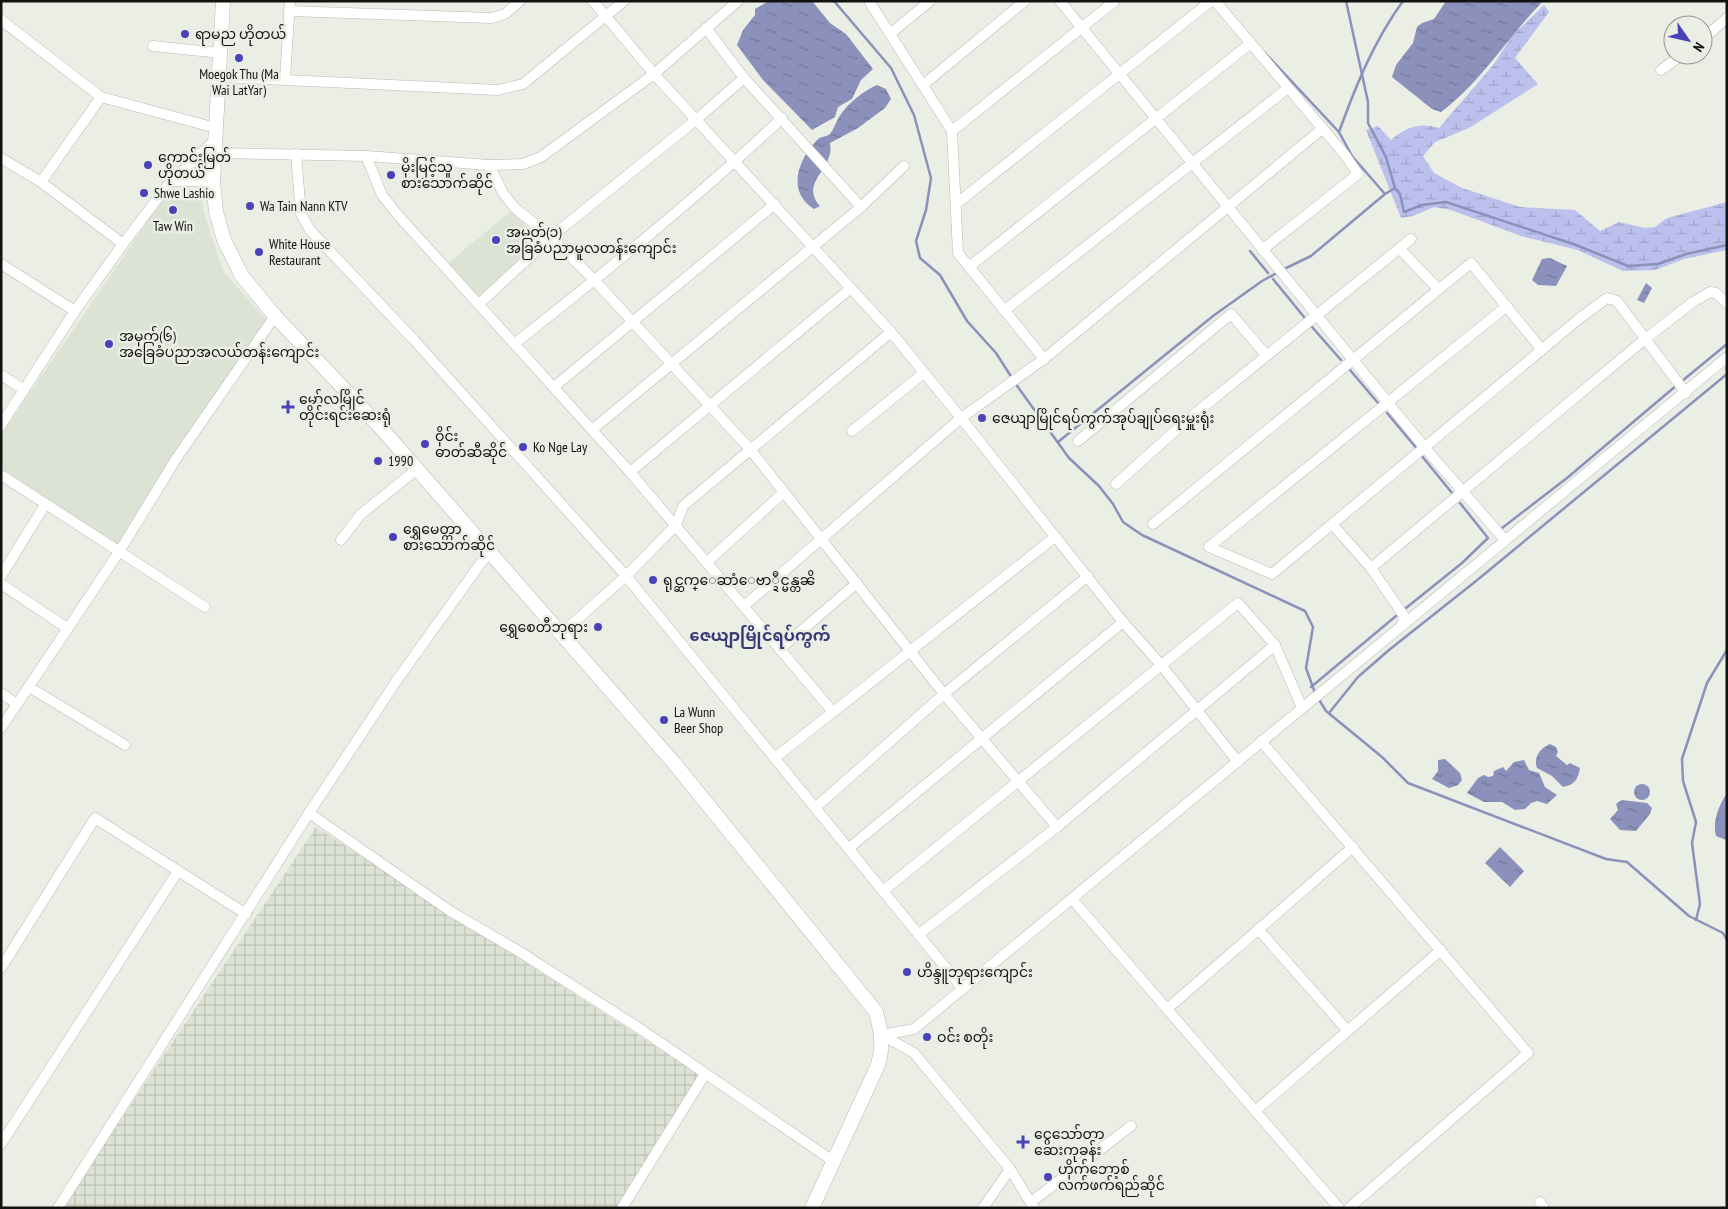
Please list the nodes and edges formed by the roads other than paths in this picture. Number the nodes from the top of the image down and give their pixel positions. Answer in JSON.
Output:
{"nodes":[{"id":1,"x":223,"y":1,"type":"edge"},
{"id":2,"x":520,"y":1,"type":"edge"},
{"id":3,"x":593,"y":1,"type":"edge"},
{"id":4,"x":624,"y":1,"type":"edge"},
{"id":5,"x":738,"y":1,"type":"edge"},
{"id":6,"x":869,"y":1,"type":"edge"},
{"id":7,"x":930,"y":1,"type":"edge"},
{"id":8,"x":1025,"y":1,"type":"edge"},
{"id":9,"x":1060,"y":1,"type":"edge"},
{"id":10,"x":1114,"y":1,"type":"edge"},
{"id":11,"x":1211,"y":1,"type":"edge"},
{"id":12,"x":1215,"y":1,"type":"edge"},
{"id":13,"x":290,"y":6,"type":"edge"},
{"id":14,"x":606,"y":16,"type":"junction"},
{"id":15,"x":1727,"y":18,"type":"edge"},
{"id":16,"x":1,"y":20,"type":"edge"},
{"id":17,"x":706,"y":28,"type":"junction"},
{"id":18,"x":1082,"y":28,"type":"junction"},
{"id":19,"x":1713,"y":30,"type":"edge"},
{"id":20,"x":890,"y":34,"type":"junction"},
{"id":21,"x":1251,"y":43,"type":"junction"},
{"id":22,"x":153,"y":46,"type":"dead end"},
{"id":23,"x":221,"y":53,"type":"junction"},
{"id":24,"x":1668,"y":65,"type":"edge"},
{"id":25,"x":1661,"y":70,"type":"dead end"},
{"id":26,"x":654,"y":74,"type":"junction"},
{"id":27,"x":1119,"y":74,"type":"junction"},
{"id":28,"x":220,"y":77,"type":"junction"},
{"id":29,"x":744,"y":78,"type":"junction"},
{"id":30,"x":285,"y":79,"type":"junction"},
{"id":31,"x":923,"y":85,"type":"junction"},
{"id":32,"x":1288,"y":88,"type":"junction"},
{"id":33,"x":101,"y":97,"type":"junction"},
{"id":34,"x":782,"y":118,"type":"junction"},
{"id":35,"x":697,"y":119,"type":"junction"},
{"id":36,"x":1155,"y":119,"type":"junction"},
{"id":37,"x":1322,"y":129,"type":"junction"},
{"id":38,"x":952,"y":131,"type":"junction"},
{"id":39,"x":215,"y":140,"type":"junction"},
{"id":40,"x":296,"y":154,"type":"junction"},
{"id":41,"x":366,"y":156,"type":"junction"},
{"id":42,"x":1,"y":158,"type":"edge"},
{"id":43,"x":735,"y":162,"type":"junction"},
{"id":44,"x":1192,"y":164,"type":"junction"},
{"id":45,"x":489,"y":165,"type":"junction"},
{"id":46,"x":904,"y":166,"type":"dead end"},
{"id":47,"x":172,"y":181,"type":"junction"},
{"id":48,"x":213,"y":181,"type":"junction"},
{"id":49,"x":41,"y":182,"type":"junction"},
{"id":50,"x":775,"y":204,"type":"junction"},
{"id":51,"x":956,"y":204,"type":"junction"},
{"id":52,"x":861,"y":207,"type":"junction"},
{"id":53,"x":1226,"y":207,"type":"junction"},
{"id":54,"x":550,"y":237,"type":"junction"},
{"id":55,"x":1411,"y":239,"type":"dead end"},
{"id":56,"x":124,"y":244,"type":"junction"},
{"id":57,"x":814,"y":246,"type":"junction"},
{"id":58,"x":1400,"y":249,"type":"junction"},
{"id":59,"x":1262,"y":250,"type":"junction"},
{"id":60,"x":1,"y":264,"type":"edge"},
{"id":61,"x":970,"y":267,"type":"junction"},
{"id":62,"x":595,"y":281,"type":"junction"},
{"id":63,"x":851,"y":288,"type":"junction"},
{"id":64,"x":1438,"y":289,"type":"junction"},
{"id":65,"x":1727,"y":303,"type":"edge"},
{"id":66,"x":479,"y":304,"type":"junction"},
{"id":67,"x":1507,"y":306,"type":"junction"},
{"id":68,"x":1005,"y":310,"type":"junction"},
{"id":69,"x":75,"y":311,"type":"junction"},
{"id":70,"x":275,"y":316,"type":"junction"},
{"id":71,"x":1316,"y":316,"type":"junction"},
{"id":72,"x":630,"y":321,"type":"junction"},
{"id":73,"x":891,"y":332,"type":"junction"},
{"id":74,"x":1645,"y":339,"type":"junction"},
{"id":75,"x":514,"y":344,"type":"junction"},
{"id":76,"x":1542,"y":350,"type":"junction"},
{"id":77,"x":1266,"y":355,"type":"junction"},
{"id":78,"x":1727,"y":357,"type":"edge"},
{"id":79,"x":1353,"y":358,"type":"junction"},
{"id":80,"x":1044,"y":359,"type":"junction"},
{"id":81,"x":670,"y":364,"type":"junction"},
{"id":82,"x":924,"y":373,"type":"junction"},
{"id":83,"x":1,"y":375,"type":"edge"},
{"id":84,"x":554,"y":386,"type":"junction"},
{"id":85,"x":24,"y":390,"type":"junction"},
{"id":86,"x":1686,"y":393,"type":"junction"},
{"id":87,"x":1388,"y":404,"type":"junction"},
{"id":88,"x":709,"y":405,"type":"junction"},
{"id":89,"x":961,"y":418,"type":"junction"},
{"id":90,"x":1,"y":425,"type":"edge"},
{"id":91,"x":592,"y":429,"type":"junction"},
{"id":92,"x":852,"y":431,"type":"dead end"},
{"id":93,"x":1078,"y":440,"type":"dead end"},
{"id":94,"x":750,"y":448,"type":"junction"},
{"id":95,"x":1425,"y":448,"type":"junction"},
{"id":96,"x":417,"y":469,"type":"junction"},
{"id":97,"x":630,"y":472,"type":"junction"},
{"id":98,"x":1,"y":475,"type":"edge"},
{"id":99,"x":1116,"y":484,"type":"dead end"},
{"id":100,"x":784,"y":492,"type":"junction"},
{"id":101,"x":1463,"y":492,"type":"junction"},
{"id":102,"x":45,"y":505,"type":"junction"},
{"id":103,"x":1153,"y":524,"type":"dead end"},
{"id":104,"x":676,"y":525,"type":"junction"},
{"id":105,"x":1333,"y":525,"type":"junction"},
{"id":106,"x":1055,"y":537,"type":"junction"},
{"id":107,"x":821,"y":538,"type":"junction"},
{"id":108,"x":341,"y":540,"type":"dead end"},
{"id":109,"x":1504,"y":540,"type":"junction"},
{"id":110,"x":119,"y":552,"type":"junction"},
{"id":111,"x":488,"y":552,"type":"junction"},
{"id":112,"x":707,"y":562,"type":"junction"},
{"id":113,"x":1371,"y":568,"type":"junction"},
{"id":114,"x":1,"y":576,"type":"edge"},
{"id":115,"x":626,"y":576,"type":"junction"},
{"id":116,"x":1088,"y":576,"type":"junction"},
{"id":117,"x":857,"y":583,"type":"junction"},
{"id":118,"x":1,"y":584,"type":"edge"},
{"id":119,"x":744,"y":606,"type":"junction"},
{"id":120,"x":205,"y":607,"type":"dead end"},
{"id":121,"x":1122,"y":622,"type":"junction"},
{"id":122,"x":1402,"y":625,"type":"junction"},
{"id":123,"x":67,"y":628,"type":"junction"},
{"id":124,"x":561,"y":634,"type":"junction"},
{"id":125,"x":1276,"y":645,"type":"junction"},
{"id":126,"x":780,"y":649,"type":"junction"},
{"id":127,"x":910,"y":650,"type":"junction"},
{"id":128,"x":1162,"y":666,"type":"junction"},
{"id":129,"x":29,"y":687,"type":"junction"},
{"id":130,"x":1,"y":693,"type":"edge"},
{"id":131,"x":944,"y":694,"type":"junction"},
{"id":132,"x":17,"y":704,"type":"junction"},
{"id":133,"x":1304,"y":705,"type":"junction"},
{"id":134,"x":1197,"y":710,"type":"junction"},
{"id":135,"x":832,"y":712,"type":"junction"},
{"id":136,"x":1,"y":728,"type":"edge"},
{"id":137,"x":983,"y":738,"type":"junction"},
{"id":138,"x":1261,"y":741,"type":"junction"},
{"id":139,"x":125,"y":745,"type":"dead end"},
{"id":140,"x":776,"y":757,"type":"junction"},
{"id":141,"x":1238,"y":762,"type":"junction"},
{"id":142,"x":1019,"y":780,"type":"junction"},
{"id":143,"x":816,"y":807,"type":"junction"},
{"id":144,"x":309,"y":812,"type":"junction"},
{"id":145,"x":1057,"y":827,"type":"junction"},
{"id":146,"x":1353,"y":847,"type":"junction"},
{"id":147,"x":849,"y":848,"type":"junction"},
{"id":148,"x":178,"y":871,"type":"junction"},
{"id":149,"x":883,"y":891,"type":"junction"},
{"id":150,"x":1072,"y":899,"type":"junction"},
{"id":151,"x":246,"y":914,"type":"junction"},
{"id":152,"x":1258,"y":929,"type":"junction"},
{"id":153,"x":918,"y":934,"type":"junction"},
{"id":154,"x":1441,"y":950,"type":"junction"},
{"id":155,"x":1,"y":968,"type":"edge"},
{"id":156,"x":963,"y":989,"type":"junction"},
{"id":157,"x":1167,"y":1009,"type":"junction"},
{"id":158,"x":1347,"y":1030,"type":"junction"},
{"id":159,"x":882,"y":1035,"type":"junction"},
{"id":160,"x":705,"y":1074,"type":"junction"},
{"id":161,"x":1255,"y":1111,"type":"junction"},
{"id":162,"x":1131,"y":1126,"type":"dead end"},
{"id":163,"x":1,"y":1144,"type":"edge"},
{"id":164,"x":833,"y":1161,"type":"junction"},
{"id":165,"x":1010,"y":1169,"type":"junction"},
{"id":166,"x":1033,"y":1205,"type":"edge"},
{"id":167,"x":58,"y":1208,"type":"edge"},
{"id":168,"x":622,"y":1208,"type":"edge"},
{"id":169,"x":812,"y":1208,"type":"edge"},
{"id":170,"x":983,"y":1208,"type":"edge"},
{"id":171,"x":1339,"y":1208,"type":"edge"},
{"id":172,"x":1350,"y":1208,"type":"edge"}],
"edges":[{"from":1,"to":23,"type":"main road"},
{"from":2,"to":13,"type":"street"},
{"from":3,"to":14,"type":"street"},
{"from":4,"to":14,"type":"street"},
{"from":5,"to":17,"type":"street"},
{"from":6,"to":20,"type":"street"},
{"from":7,"to":20,"type":"street"},
{"from":8,"to":31,"type":"street"},
{"from":9,"to":18,"type":"street"},
{"from":10,"to":18,"type":"street"},
{"from":11,"to":27,"type":"street"},
{"from":12,"to":21,"type":"street"},
{"from":13,"to":30,"type":"street"},
{"from":14,"to":26,"type":"street"},
{"from":14,"to":30,"type":"street"},
{"from":15,"to":19,"type":"street"},
{"from":16,"to":33,"type":"street"},
{"from":17,"to":26,"type":"street"},
{"from":17,"to":29,"type":"street"},
{"from":18,"to":27,"type":"street"},
{"from":18,"to":38,"type":"street"},
{"from":20,"to":31,"type":"street"},
{"from":21,"to":32,"type":"street"},
{"from":21,"to":36,"type":"street"},
{"from":22,"to":23,"type":"street"},
{"from":23,"to":28,"type":"main road"},
{"from":24,"to":25,"type":"street"},
{"from":26,"to":35,"type":"street"},
{"from":26,"to":45,"type":"street"},
{"from":27,"to":36,"type":"street"},
{"from":27,"to":51,"type":"street"},
{"from":28,"to":30,"type":"street"},
{"from":28,"to":39,"type":"main road"},
{"from":29,"to":34,"type":"street"},
{"from":29,"to":35,"type":"street"},
{"from":31,"to":38,"type":"street"},
{"from":32,"to":37,"type":"street"},
{"from":32,"to":44,"type":"street"},
{"from":33,"to":39,"type":"street"},
{"from":33,"to":49,"type":"street"},
{"from":34,"to":43,"type":"street"},
{"from":34,"to":52,"type":"street"},
{"from":35,"to":43,"type":"street"},
{"from":35,"to":54,"type":"street"},
{"from":36,"to":44,"type":"street"},
{"from":36,"to":61,"type":"street"},
{"from":37,"to":53,"type":"street"},
{"from":37,"to":59,"type":"street"},
{"from":38,"to":51,"type":"street"},
{"from":39,"to":40,"type":"street"},
{"from":39,"to":47,"type":"street"},
{"from":39,"to":48,"type":"main road"},
{"from":40,"to":41,"type":"street"},
{"from":40,"to":115,"type":"street"},
{"from":41,"to":45,"type":"street"},
{"from":41,"to":66,"type":"street"},
{"from":42,"to":49,"type":"street"},
{"from":43,"to":50,"type":"street"},
{"from":43,"to":62,"type":"street"},
{"from":44,"to":53,"type":"street"},
{"from":44,"to":68,"type":"street"},
{"from":45,"to":54,"type":"street"},
{"from":46,"to":52,"type":"street"},
{"from":47,"to":48,"type":"street"},
{"from":47,"to":56,"type":"street"},
{"from":48,"to":70,"type":"main road"},
{"from":49,"to":56,"type":"street"},
{"from":50,"to":57,"type":"street"},
{"from":50,"to":72,"type":"street"},
{"from":51,"to":61,"type":"street"},
{"from":52,"to":57,"type":"street"},
{"from":53,"to":59,"type":"street"},
{"from":53,"to":80,"type":"street"},
{"from":54,"to":62,"type":"street"},
{"from":54,"to":66,"type":"street"},
{"from":55,"to":58,"type":"street"},
{"from":56,"to":69,"type":"street"},
{"from":57,"to":63,"type":"street"},
{"from":57,"to":81,"type":"street"},
{"from":58,"to":64,"type":"street"},
{"from":58,"to":71,"type":"street"},
{"from":59,"to":71,"type":"street"},
{"from":60,"to":69,"type":"street"},
{"from":61,"to":68,"type":"street"},
{"from":62,"to":72,"type":"street"},
{"from":62,"to":75,"type":"street"},
{"from":63,"to":73,"type":"street"},
{"from":63,"to":88,"type":"street"},
{"from":64,"to":67,"type":"street"},
{"from":64,"to":79,"type":"street"},
{"from":65,"to":74,"type":"street"},
{"from":66,"to":75,"type":"street"},
{"from":67,"to":76,"type":"street"},
{"from":67,"to":87,"type":"street"},
{"from":68,"to":80,"type":"street"},
{"from":69,"to":85,"type":"street"},
{"from":70,"to":96,"type":"main road"},
{"from":70,"to":110,"type":"street"},
{"from":71,"to":77,"type":"street"},
{"from":71,"to":79,"type":"street"},
{"from":72,"to":81,"type":"street"},
{"from":72,"to":84,"type":"street"},
{"from":73,"to":82,"type":"street"},
{"from":73,"to":94,"type":"street"},
{"from":74,"to":76,"type":"street"},
{"from":74,"to":86,"type":"street"},
{"from":74,"to":101,"type":"street"},
{"from":75,"to":84,"type":"street"},
{"from":76,"to":95,"type":"street"},
{"from":77,"to":93,"type":"street"},
{"from":77,"to":99,"type":"street"},
{"from":78,"to":86,"type":"street"},
{"from":79,"to":87,"type":"street"},
{"from":79,"to":103,"type":"street"},
{"from":80,"to":89,"type":"street"},
{"from":81,"to":88,"type":"street"},
{"from":81,"to":91,"type":"street"},
{"from":82,"to":89,"type":"street"},
{"from":82,"to":92,"type":"street"},
{"from":83,"to":85,"type":"street"},
{"from":84,"to":91,"type":"street"},
{"from":85,"to":90,"type":"street"},
{"from":86,"to":109,"type":"street"},
{"from":87,"to":95,"type":"street"},
{"from":87,"to":105,"type":"street"},
{"from":88,"to":94,"type":"street"},
{"from":88,"to":97,"type":"street"},
{"from":89,"to":106,"type":"street"},
{"from":89,"to":107,"type":"street"},
{"from":91,"to":97,"type":"street"},
{"from":94,"to":100,"type":"street"},
{"from":94,"to":104,"type":"street"},
{"from":95,"to":101,"type":"street"},
{"from":95,"to":105,"type":"street"},
{"from":96,"to":108,"type":"street"},
{"from":96,"to":111,"type":"main road"},
{"from":97,"to":104,"type":"street"},
{"from":98,"to":102,"type":"street"},
{"from":100,"to":107,"type":"street"},
{"from":100,"to":112,"type":"street"},
{"from":101,"to":109,"type":"street"},
{"from":101,"to":113,"type":"street"},
{"from":102,"to":110,"type":"street"},
{"from":102,"to":114,"type":"street"},
{"from":104,"to":112,"type":"street"},
{"from":104,"to":115,"type":"street"},
{"from":105,"to":113,"type":"street"},
{"from":106,"to":116,"type":"street"},
{"from":106,"to":127,"type":"street"},
{"from":107,"to":117,"type":"street"},
{"from":107,"to":119,"type":"street"},
{"from":109,"to":122,"type":"street"},
{"from":110,"to":120,"type":"street"},
{"from":110,"to":123,"type":"street"},
{"from":111,"to":124,"type":"main road"},
{"from":111,"to":144,"type":"street"},
{"from":112,"to":119,"type":"street"},
{"from":113,"to":122,"type":"street"},
{"from":115,"to":124,"type":"street"},
{"from":115,"to":140,"type":"street"},
{"from":116,"to":121,"type":"street"},
{"from":116,"to":131,"type":"street"},
{"from":117,"to":126,"type":"street"},
{"from":117,"to":127,"type":"street"},
{"from":118,"to":123,"type":"street"},
{"from":119,"to":126,"type":"street"},
{"from":121,"to":128,"type":"street"},
{"from":121,"to":137,"type":"street"},
{"from":122,"to":133,"type":"street"},
{"from":123,"to":129,"type":"street"},
{"from":124,"to":159,"type":"main road"},
{"from":125,"to":128,"type":"street"},
{"from":125,"to":133,"type":"street"},
{"from":125,"to":134,"type":"street"},
{"from":126,"to":135,"type":"street"},
{"from":127,"to":131,"type":"street"},
{"from":127,"to":135,"type":"street"},
{"from":128,"to":134,"type":"street"},
{"from":128,"to":142,"type":"street"},
{"from":129,"to":132,"type":"street"},
{"from":129,"to":139,"type":"street"},
{"from":130,"to":132,"type":"street"},
{"from":131,"to":137,"type":"street"},
{"from":131,"to":143,"type":"street"},
{"from":132,"to":136,"type":"street"},
{"from":133,"to":138,"type":"street"},
{"from":134,"to":141,"type":"street"},
{"from":134,"to":145,"type":"street"},
{"from":135,"to":140,"type":"street"},
{"from":137,"to":142,"type":"street"},
{"from":137,"to":147,"type":"street"},
{"from":138,"to":141,"type":"street"},
{"from":138,"to":146,"type":"street"},
{"from":140,"to":143,"type":"street"},
{"from":141,"to":150,"type":"street"},
{"from":142,"to":145,"type":"street"},
{"from":142,"to":149,"type":"street"},
{"from":143,"to":147,"type":"street"},
{"from":144,"to":151,"type":"street"},
{"from":144,"to":160,"type":"street"},
{"from":145,"to":153,"type":"street"},
{"from":146,"to":152,"type":"street"},
{"from":146,"to":154,"type":"street"},
{"from":147,"to":149,"type":"street"},
{"from":148,"to":151,"type":"street"},
{"from":148,"to":155,"type":"street"},
{"from":148,"to":163,"type":"street"},
{"from":149,"to":153,"type":"street"},
{"from":150,"to":156,"type":"street"},
{"from":150,"to":157,"type":"street"},
{"from":151,"to":167,"type":"street"},
{"from":152,"to":157,"type":"street"},
{"from":152,"to":158,"type":"street"},
{"from":153,"to":156,"type":"street"},
{"from":154,"to":158,"type":"street"},
{"from":154,"to":172,"type":"street"},
{"from":156,"to":159,"type":"street"},
{"from":157,"to":161,"type":"street"},
{"from":158,"to":161,"type":"street"},
{"from":159,"to":164,"type":"main road"},
{"from":159,"to":165,"type":"street"},
{"from":160,"to":164,"type":"street"},
{"from":160,"to":168,"type":"street"},
{"from":161,"to":171,"type":"street"},
{"from":162,"to":166,"type":"street"},
{"from":164,"to":169,"type":"main road"},
{"from":165,"to":166,"type":"street"},
{"from":165,"to":170,"type":"street"}]}
